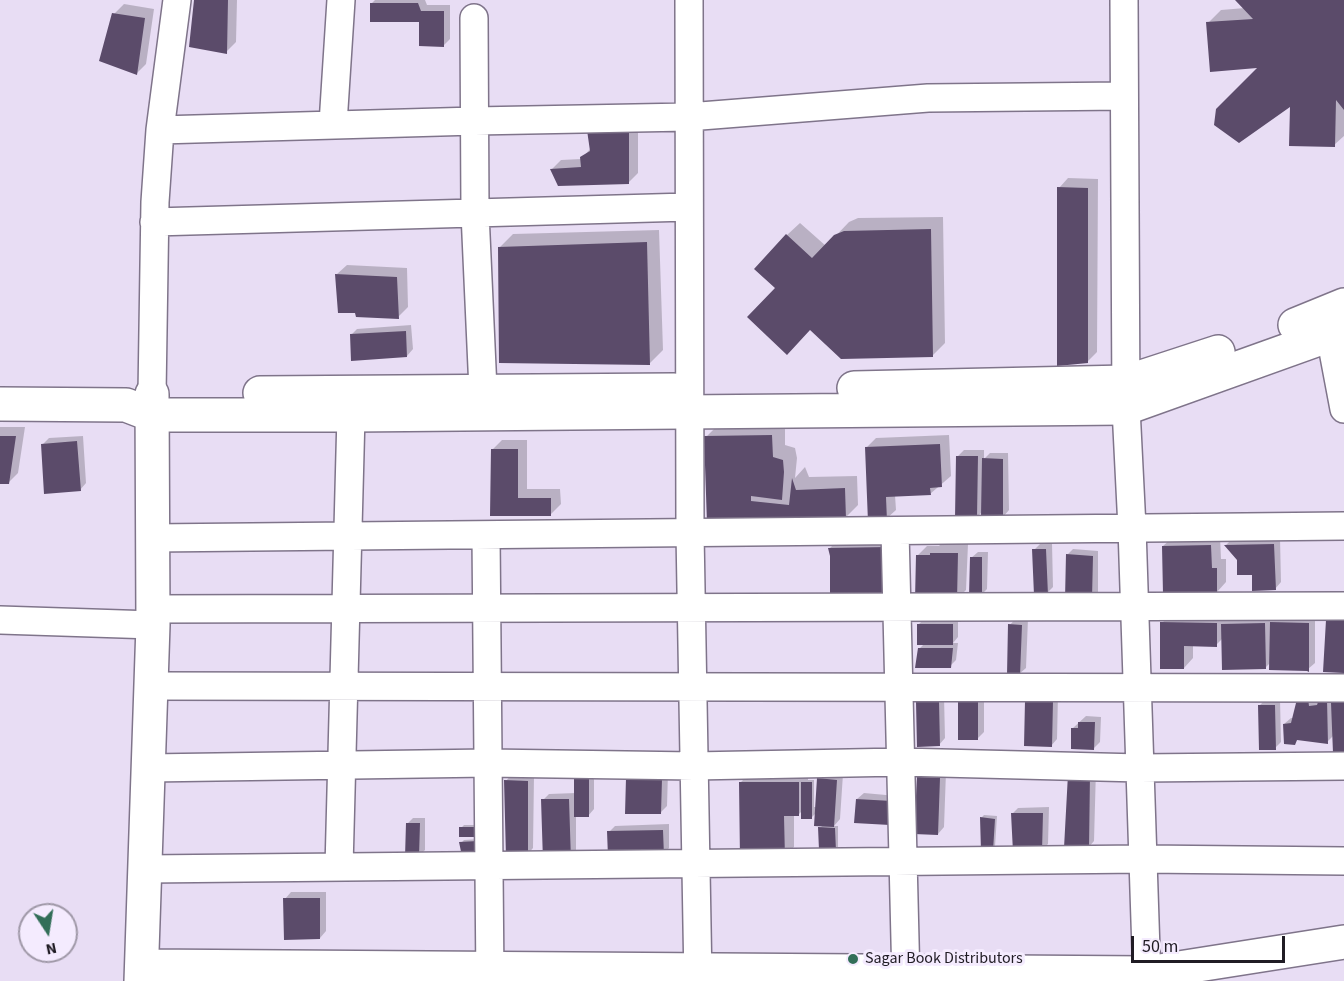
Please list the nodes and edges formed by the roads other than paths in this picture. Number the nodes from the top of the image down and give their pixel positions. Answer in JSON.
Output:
{"nodes":[{"id":1,"x":177,"y":0,"type":"edge"},
{"id":2,"x":341,"y":0,"type":"edge"},
{"id":3,"x":689,"y":0,"type":"edge"},
{"id":4,"x":1124,"y":0,"type":"edge"},
{"id":5,"x":474,"y":18,"type":"dead end"},
{"id":6,"x":1124,"y":96,"type":"junction"},
{"id":7,"x":688,"y":117,"type":"junction"},
{"id":8,"x":475,"y":121,"type":"junction"},
{"id":9,"x":333,"y":124,"type":"junction"},
{"id":10,"x":160,"y":130,"type":"junction"},
{"id":11,"x":688,"y":207,"type":"junction"},
{"id":12,"x":475,"y":213,"type":"junction"},
{"id":13,"x":154,"y":222,"type":"junction"},
{"id":14,"x":1335,"y":321,"type":"edge"},
{"id":15,"x":483,"y":390,"type":"junction"},
{"id":16,"x":1126,"y":395,"type":"junction"},
{"id":17,"x":690,"y":401,"type":"junction"},
{"id":18,"x":0,"y":404,"type":"edge"},
{"id":19,"x":143,"y":404,"type":"junction"},
{"id":20,"x":1344,"y":409,"type":"edge"},
{"id":21,"x":351,"y":415,"type":"junction"},
{"id":22,"x":1344,"y":526,"type":"edge"},
{"id":23,"x":1132,"y":528,"type":"junction"},
{"id":24,"x":895,"y":531,"type":"junction"},
{"id":25,"x":690,"y":533,"type":"junction"},
{"id":26,"x":486,"y":535,"type":"junction"},
{"id":27,"x":347,"y":536,"type":"junction"},
{"id":28,"x":152,"y":538,"type":"junction"},
{"id":29,"x":1344,"y":606,"type":"edge"},
{"id":30,"x":897,"y":607,"type":"junction"},
{"id":31,"x":1134,"y":607,"type":"junction"},
{"id":32,"x":345,"y":608,"type":"junction"},
{"id":33,"x":487,"y":608,"type":"junction"},
{"id":34,"x":691,"y":608,"type":"junction"},
{"id":35,"x":152,"y":617,"type":"junction"},
{"id":36,"x":0,"y":620,"type":"edge"},
{"id":37,"x":151,"y":686,"type":"junction"},
{"id":38,"x":343,"y":686,"type":"junction"},
{"id":39,"x":488,"y":687,"type":"junction"},
{"id":40,"x":693,"y":687,"type":"junction"},
{"id":41,"x":899,"y":687,"type":"junction"},
{"id":42,"x":1137,"y":688,"type":"junction"},
{"id":43,"x":1344,"y":688,"type":"edge"},
{"id":44,"x":901,"y":762,"type":"junction"},
{"id":45,"x":488,"y":763,"type":"junction"},
{"id":46,"x":341,"y":766,"type":"junction"},
{"id":47,"x":694,"y":766,"type":"junction"},
{"id":48,"x":1344,"y":766,"type":"edge"},
{"id":49,"x":149,"y":768,"type":"junction"},
{"id":50,"x":1140,"y":768,"type":"junction"},
{"id":51,"x":1143,"y":859,"type":"junction"},
{"id":52,"x":903,"y":861,"type":"junction"},
{"id":53,"x":1344,"y":861,"type":"edge"},
{"id":54,"x":696,"y":863,"type":"junction"},
{"id":55,"x":489,"y":866,"type":"junction"},
{"id":56,"x":339,"y":867,"type":"junction"},
{"id":57,"x":146,"y":869,"type":"junction"},
{"id":58,"x":1344,"y":942,"type":"edge"},
{"id":59,"x":142,"y":973,"type":"edge"},
{"id":60,"x":352,"y":974,"type":"edge"},
{"id":61,"x":490,"y":974,"type":"edge"},
{"id":62,"x":698,"y":976,"type":"edge"},
{"id":63,"x":906,"y":976,"type":"edge"},
{"id":64,"x":1147,"y":977,"type":"edge"}],
"edges":[{"from":1,"to":10,"type":"street"},
{"from":2,"to":9,"type":"street"},
{"from":3,"to":7,"type":"street"},
{"from":4,"to":6,"type":"street"},
{"from":5,"to":8,"type":"street"},
{"from":6,"to":7,"type":"street"},
{"from":6,"to":16,"type":"street"},
{"from":7,"to":8,"type":"street"},
{"from":7,"to":11,"type":"street"},
{"from":8,"to":9,"type":"street"},
{"from":8,"to":12,"type":"street"},
{"from":9,"to":10,"type":"street"},
{"from":10,"to":13,"type":"street"},
{"from":11,"to":12,"type":"street"},
{"from":11,"to":17,"type":"street"},
{"from":12,"to":13,"type":"street"},
{"from":12,"to":15,"type":"street"},
{"from":13,"to":19,"type":"street"},
{"from":14,"to":16,"type":"main road"},
{"from":14,"to":20,"type":"street"},
{"from":15,"to":17,"type":"main road"},
{"from":15,"to":19,"type":"main road"},
{"from":16,"to":17,"type":"main road"},
{"from":16,"to":23,"type":"street"},
{"from":17,"to":21,"type":"main road"},
{"from":17,"to":25,"type":"street"},
{"from":18,"to":19,"type":"main road"},
{"from":19,"to":21,"type":"main road"},
{"from":19,"to":28,"type":"main road"},
{"from":21,"to":27,"type":"street"},
{"from":22,"to":23,"type":"street"},
{"from":23,"to":24,"type":"street"},
{"from":23,"to":31,"type":"street"},
{"from":24,"to":25,"type":"street"},
{"from":24,"to":30,"type":"street"},
{"from":25,"to":26,"type":"street"},
{"from":25,"to":34,"type":"street"},
{"from":26,"to":27,"type":"street"},
{"from":26,"to":33,"type":"street"},
{"from":27,"to":28,"type":"street"},
{"from":27,"to":32,"type":"street"},
{"from":28,"to":35,"type":"main road"},
{"from":29,"to":31,"type":"street"},
{"from":30,"to":31,"type":"street"},
{"from":30,"to":34,"type":"street"},
{"from":30,"to":41,"type":"street"},
{"from":31,"to":42,"type":"street"},
{"from":32,"to":33,"type":"street"},
{"from":32,"to":35,"type":"street"},
{"from":32,"to":38,"type":"street"},
{"from":33,"to":34,"type":"street"},
{"from":33,"to":39,"type":"street"},
{"from":34,"to":40,"type":"street"},
{"from":35,"to":36,"type":"street"},
{"from":35,"to":37,"type":"main road"},
{"from":37,"to":38,"type":"street"},
{"from":37,"to":49,"type":"main road"},
{"from":38,"to":39,"type":"street"},
{"from":38,"to":46,"type":"street"},
{"from":39,"to":40,"type":"street"},
{"from":39,"to":45,"type":"street"},
{"from":40,"to":41,"type":"street"},
{"from":40,"to":47,"type":"street"},
{"from":41,"to":42,"type":"street"},
{"from":41,"to":44,"type":"street"},
{"from":42,"to":43,"type":"street"},
{"from":42,"to":50,"type":"street"},
{"from":44,"to":47,"type":"street"},
{"from":44,"to":50,"type":"street"},
{"from":44,"to":52,"type":"street"},
{"from":45,"to":46,"type":"street"},
{"from":45,"to":47,"type":"street"},
{"from":45,"to":55,"type":"street"},
{"from":46,"to":49,"type":"street"},
{"from":46,"to":56,"type":"street"},
{"from":47,"to":54,"type":"street"},
{"from":48,"to":50,"type":"street"},
{"from":49,"to":57,"type":"main road"},
{"from":50,"to":51,"type":"street"},
{"from":51,"to":52,"type":"street"},
{"from":51,"to":53,"type":"street"},
{"from":51,"to":64,"type":"street"},
{"from":52,"to":54,"type":"street"},
{"from":52,"to":63,"type":"street"},
{"from":54,"to":55,"type":"street"},
{"from":54,"to":62,"type":"street"},
{"from":55,"to":56,"type":"street"},
{"from":55,"to":61,"type":"street"},
{"from":56,"to":57,"type":"street"},
{"from":57,"to":59,"type":"main road"},
{"from":58,"to":64,"type":"main road"},
{"from":59,"to":60,"type":"main road"},
{"from":60,"to":61,"type":"main road"},
{"from":61,"to":62,"type":"main road"},
{"from":62,"to":63,"type":"main road"},
{"from":63,"to":64,"type":"main road"}]}
